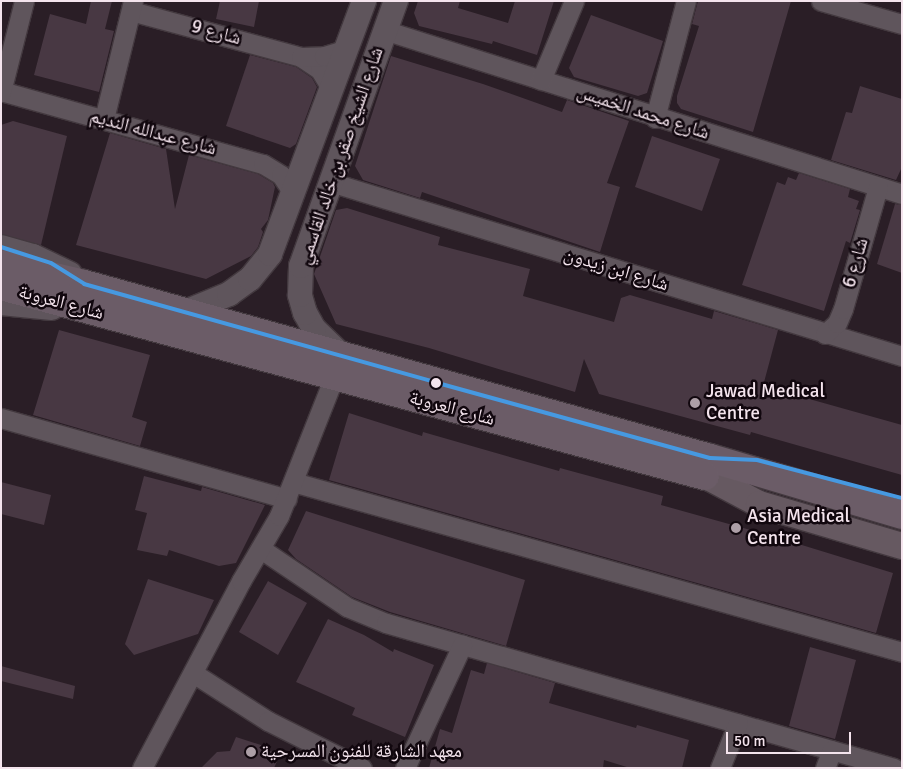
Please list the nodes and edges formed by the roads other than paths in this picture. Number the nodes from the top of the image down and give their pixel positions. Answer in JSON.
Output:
{"nodes":[{"id":1,"x":24,"y":1,"type":"edge"},
{"id":2,"x":364,"y":1,"type":"edge"},
{"id":3,"x":396,"y":1,"type":"edge"},
{"id":4,"x":574,"y":1,"type":"edge"},
{"id":5,"x":686,"y":1,"type":"edge"},
{"id":6,"x":821,"y":1,"type":"edge"},
{"id":7,"x":132,"y":6,"type":"edge"},
{"id":8,"x":902,"y":24,"type":"edge"},
{"id":9,"x":384,"y":30,"type":"junction"},
{"id":10,"x":347,"y":49,"type":"junction"},
{"id":11,"x":301,"y":57,"type":"junction"},
{"id":12,"x":541,"y":80,"type":"junction"},
{"id":13,"x":332,"y":90,"type":"junction"},
{"id":14,"x":1,"y":92,"type":"edge"},
{"id":15,"x":655,"y":118,"type":"junction"},
{"id":16,"x":104,"y":120,"type":"junction"},
{"id":17,"x":313,"y":142,"type":"junction"},
{"id":18,"x":330,"y":182,"type":"junction"},
{"id":19,"x":878,"y":187,"type":"junction"},
{"id":20,"x":294,"y":194,"type":"junction"},
{"id":21,"x":902,"y":194,"type":"edge"},
{"id":22,"x":1,"y":248,"type":"edge"},
{"id":23,"x":1,"y":264,"type":"edge"},
{"id":24,"x":1,"y":286,"type":"edge"},
{"id":25,"x":81,"y":296,"type":"junction"},
{"id":26,"x":1,"y":303,"type":"edge"},
{"id":27,"x":184,"y":312,"type":"junction"},
{"id":28,"x":825,"y":334,"type":"junction"},
{"id":29,"x":902,"y":356,"type":"edge"},
{"id":30,"x":338,"y":367,"type":"junction"},
{"id":31,"x":1,"y":418,"type":"edge"},
{"id":32,"x":710,"y":468,"type":"junction"},
{"id":33,"x":290,"y":490,"type":"junction"},
{"id":34,"x":902,"y":498,"type":"edge"},
{"id":35,"x":902,"y":515,"type":"edge"},
{"id":36,"x":902,"y":533,"type":"edge"},
{"id":37,"x":902,"y":546,"type":"edge"},
{"id":38,"x":261,"y":548,"type":"junction"},
{"id":39,"x":462,"y":645,"type":"junction"},
{"id":40,"x":902,"y":652,"type":"edge"},
{"id":41,"x":193,"y":673,"type":"junction"},
{"id":42,"x":738,"y":723,"type":"junction"},
{"id":43,"x":832,"y":750,"type":"junction"},
{"id":44,"x":142,"y":768,"type":"edge"},
{"id":45,"x":362,"y":768,"type":"edge"},
{"id":46,"x":405,"y":768,"type":"edge"},
{"id":47,"x":720,"y":768,"type":"edge"},
{"id":48,"x":825,"y":768,"type":"edge"},
{"id":49,"x":894,"y":768,"type":"edge"}],
"edges":[{"from":1,"to":14,"type":"street"},
{"from":2,"to":10,"type":"street","name":"شارع الشيخ صقر بن خالد القاسمي"},
{"from":3,"to":9,"type":"street","name":"شارع الشيخ صقر بن خالد القاسمي"},
{"from":4,"to":12,"type":"street"},
{"from":5,"to":15,"type":"street"},
{"from":6,"to":8,"type":"street"},
{"from":7,"to":11,"type":"street","name":"شارع 9"},
{"from":7,"to":16,"type":"street"},
{"from":9,"to":12,"type":"street","name":"شارع محمد الخميس"},
{"from":9,"to":18,"type":"street","name":"شارع الشيخ صقر بن خالد القاسمي"},
{"from":10,"to":11,"type":"street","name":"شارع 9"},
{"from":10,"to":13,"type":"street","name":"شارع الشيخ صقر بن خالد القاسمي"},
{"from":11,"to":13,"type":"street","name":"شارع 9"},
{"from":12,"to":15,"type":"street","name":"شارع محمد الخميس"},
{"from":13,"to":17,"type":"street","name":"شارع الشيخ صقر بن خالد القاسمي"},
{"from":14,"to":16,"type":"street","name":"شارع عبدالله النديم"},
{"from":15,"to":19,"type":"street","name":"شارع محمد الخميس"},
{"from":16,"to":20,"type":"street","name":"شارع عبدالله النديم"},
{"from":17,"to":18,"type":"street"},
{"from":17,"to":20,"type":"street","name":"شارع الشيخ صقر بن خالد القاسمي"},
{"from":18,"to":28,"type":"street","name":"شارع ابن زيدون"},
{"from":18,"to":30,"type":"street","name":"شارع الشيخ صقر بن خالد القاسمي"},
{"from":19,"to":21,"type":"street","name":"شارع محمد الخميس"},
{"from":19,"to":28,"type":"street","name":"شارع 6"},
{"from":20,"to":27,"type":"street","name":"شارع الشيخ صقر بن خالد القاسمي"},
{"from":22,"to":25,"type":"street"},
{"from":23,"to":25,"type":"main road","name":"شارع العروبة"},
{"from":24,"to":25,"type":"main road","name":"شارع العروبة"},
{"from":25,"to":26,"type":"street"},
{"from":25,"to":27,"type":"main road","name":"شارع العروبة"},
{"from":25,"to":30,"type":"main road","name":"شارع العروبة"},
{"from":27,"to":30,"type":"main road","name":"شارع العروبة"},
{"from":28,"to":29,"type":"street","name":"شارع ابن زيدون"},
{"from":30,"to":32,"type":"main road","name":"شارع العروبة"},
{"from":30,"to":33,"type":"street"},
{"from":31,"to":33,"type":"street"},
{"from":32,"to":34,"type":"main road"},
{"from":32,"to":35,"type":"main road","name":"شارع العروبة"},
{"from":32,"to":36,"type":"main road","name":"شارع العروبة"},
{"from":32,"to":37,"type":"main road"},
{"from":33,"to":38,"type":"street"},
{"from":33,"to":40,"type":"street"},
{"from":38,"to":39,"type":"street"},
{"from":38,"to":41,"type":"street"},
{"from":39,"to":42,"type":"street"},
{"from":39,"to":46,"type":"street"},
{"from":41,"to":44,"type":"street"},
{"from":41,"to":45,"type":"street"},
{"from":42,"to":43,"type":"street"},
{"from":42,"to":47,"type":"street"},
{"from":43,"to":48,"type":"street"},
{"from":43,"to":49,"type":"street"}]}
